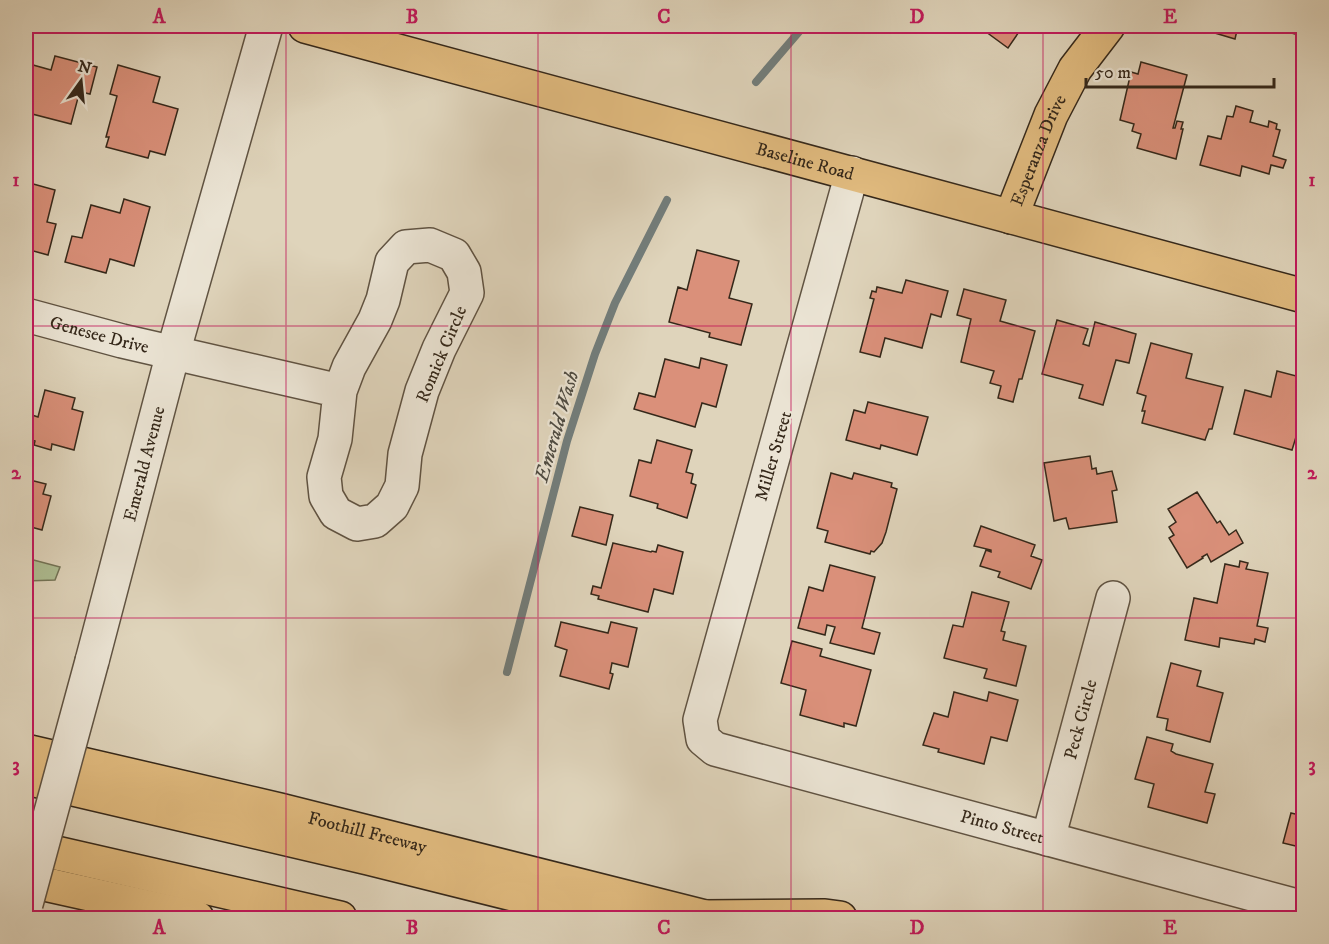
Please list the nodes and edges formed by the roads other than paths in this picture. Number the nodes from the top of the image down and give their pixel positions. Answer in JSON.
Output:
{"nodes":[{"id":1,"x":266,"y":26,"type":"edge"},
{"id":2,"x":304,"y":26,"type":"edge"},
{"id":3,"x":1108,"y":26,"type":"edge"},
{"id":4,"x":852,"y":173,"type":"junction"},
{"id":5,"x":1011,"y":217,"type":"junction"},
{"id":6,"x":1304,"y":296,"type":"edge"},
{"id":7,"x":26,"y":315,"type":"edge"},
{"id":8,"x":173,"y":353,"type":"junction"},
{"id":9,"x":340,"y":391,"type":"junction"},
{"id":10,"x":1113,"y":598,"type":"dead end"},
{"id":11,"x":702,"y":739,"type":"joint"},
{"id":12,"x":26,"y":751,"type":"edge"},
{"id":13,"x":26,"y":778,"type":"edge"},
{"id":14,"x":1048,"y":839,"type":"junction"},
{"id":15,"x":26,"y":846,"type":"edge"},
{"id":16,"x":26,"y":880,"type":"edge"},
{"id":17,"x":26,"y":904,"type":"edge"},
{"id":18,"x":1304,"y":908,"type":"edge"},
{"id":19,"x":197,"y":918,"type":"edge"},
{"id":20,"x":340,"y":918,"type":"edge"},
{"id":21,"x":609,"y":918,"type":"edge"},
{"id":22,"x":706,"y":918,"type":"edge"},
{"id":23,"x":840,"y":918,"type":"edge"}],
"edges":[{"from":1,"to":8,"type":"street","name":"Emerald Avenue"},
{"from":2,"to":4,"type":"main road","name":"Baseline Road"},
{"from":3,"to":5,"type":"main road","name":"Esperanza Drive"},
{"from":4,"to":5,"type":"main road","name":"Baseline Road"},
{"from":4,"to":11,"type":"street","name":"Miller Street"},
{"from":5,"to":6,"type":"main road","name":"Baseline Road"},
{"from":7,"to":8,"type":"street","name":"Genesee Drive"},
{"from":8,"to":9,"type":"street"},
{"from":8,"to":17,"type":"street","name":"Emerald Avenue","bridge":true},
{"from":9,"to":9,"type":"street","name":"Romick Circle"},
{"from":10,"to":14,"type":"street","name":"Peck Circle"},
{"from":11,"to":14,"type":"street","name":"Pinto Street"},
{"from":12,"to":22,"type":"main road","name":"Foothill Freeway"},
{"from":13,"to":21,"type":"main road"},
{"from":14,"to":18,"type":"street","name":"Pinto Street"},
{"from":15,"to":20,"type":"main road"},
{"from":16,"to":19,"type":"main road"},
{"from":22,"to":23,"type":"main road","name":"Foothill Freeway"}]}
